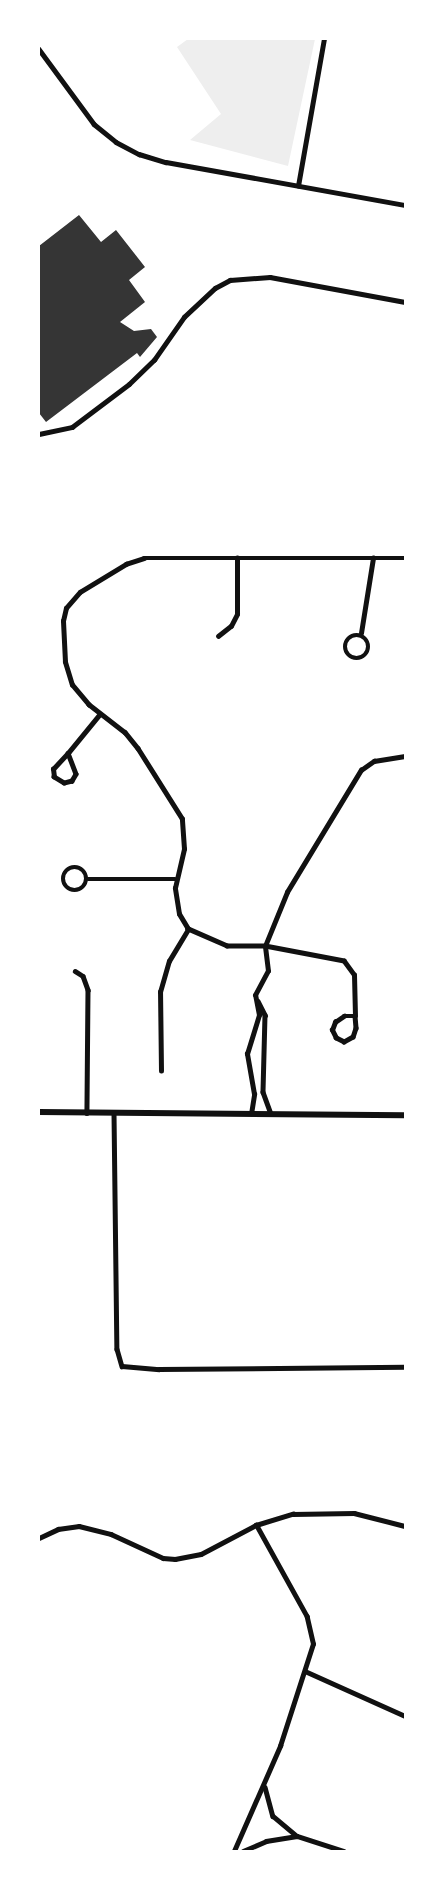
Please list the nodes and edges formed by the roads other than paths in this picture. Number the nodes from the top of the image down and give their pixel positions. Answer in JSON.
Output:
{"nodes":[{"id":1,"x":324,"y":39,"type":"edge"},
{"id":2,"x":39,"y":49,"type":"edge"},
{"id":3,"x":298,"y":186,"type":"junction"},
{"id":4,"x":405,"y":206,"type":"edge"},
{"id":5,"x":405,"y":302,"type":"edge"},
{"id":6,"x":39,"y":434,"type":"edge"},
{"id":7,"x":238,"y":558,"type":"junction"},
{"id":8,"x":373,"y":558,"type":"junction"},
{"id":9,"x":405,"y":558,"type":"edge"},
{"id":10,"x":360,"y":633,"type":"junction"},
{"id":11,"x":218,"y":636,"type":"dead end"},
{"id":12,"x":99,"y":715,"type":"junction"},
{"id":13,"x":68,"y":753,"type":"junction"},
{"id":14,"x":405,"y":756,"type":"edge"},
{"id":15,"x":88,"y":879,"type":"junction"},
{"id":16,"x":175,"y":879,"type":"junction"},
{"id":17,"x":188,"y":929,"type":"junction"},
{"id":18,"x":265,"y":946,"type":"junction"},
{"id":19,"x":74,"y":971,"type":"dead end"},
{"id":20,"x":255,"y":995,"type":"junction"},
{"id":21,"x":355,"y":1016,"type":"junction"},
{"id":22,"x":161,"y":1071,"type":"dead end"},
{"id":23,"x":39,"y":1112,"type":"edge"},
{"id":24,"x":87,"y":1113,"type":"junction"},
{"id":25,"x":114,"y":1113,"type":"junction"},
{"id":26,"x":252,"y":1114,"type":"junction"},
{"id":27,"x":271,"y":1114,"type":"junction"},
{"id":28,"x":405,"y":1115,"type":"edge"},
{"id":29,"x":405,"y":1367,"type":"edge"},
{"id":30,"x":256,"y":1525,"type":"junction"},
{"id":31,"x":405,"y":1526,"type":"edge"},
{"id":32,"x":39,"y":1538,"type":"edge"},
{"id":33,"x":305,"y":1671,"type":"junction"},
{"id":34,"x":405,"y":1716,"type":"edge"},
{"id":35,"x":264,"y":1786,"type":"junction"},
{"id":36,"x":297,"y":1836,"type":"junction"},
{"id":37,"x":234,"y":1851,"type":"edge"},
{"id":38,"x":243,"y":1851,"type":"edge"},
{"id":39,"x":344,"y":1851,"type":"edge"}],
"edges":[{"from":1,"to":3,"type":"street"},
{"from":2,"to":3,"type":"street"},
{"from":3,"to":4,"type":"street"},
{"from":5,"to":6,"type":"street"},
{"from":7,"to":8,"type":"street"},
{"from":7,"to":11,"type":"street"},
{"from":7,"to":12,"type":"street"},
{"from":8,"to":9,"type":"street"},
{"from":8,"to":10,"type":"street"},
{"from":10,"to":10,"type":"street"},
{"from":12,"to":13,"type":"street"},
{"from":12,"to":16,"type":"street"},
{"from":13,"to":13,"type":"street"},
{"from":14,"to":18,"type":"street"},
{"from":15,"to":15,"type":"street"},
{"from":15,"to":16,"type":"street"},
{"from":16,"to":17,"type":"street"},
{"from":17,"to":18,"type":"street"},
{"from":17,"to":22,"type":"street"},
{"from":18,"to":20,"type":"street"},
{"from":18,"to":21,"type":"street"},
{"from":19,"to":24,"type":"street"},
{"from":20,"to":26,"type":"street"},
{"from":20,"to":27,"type":"street"},
{"from":21,"to":21,"type":"street"},
{"from":23,"to":24,"type":"street"},
{"from":24,"to":25,"type":"street"},
{"from":25,"to":26,"type":"street"},
{"from":25,"to":29,"type":"street"},
{"from":26,"to":27,"type":"street"},
{"from":27,"to":28,"type":"street"},
{"from":30,"to":31,"type":"street"},
{"from":30,"to":32,"type":"street"},
{"from":30,"to":33,"type":"street"},
{"from":33,"to":34,"type":"street"},
{"from":33,"to":35,"type":"street"},
{"from":35,"to":36,"type":"street"},
{"from":35,"to":37,"type":"street"},
{"from":36,"to":38,"type":"street"},
{"from":36,"to":39,"type":"street"}]}
